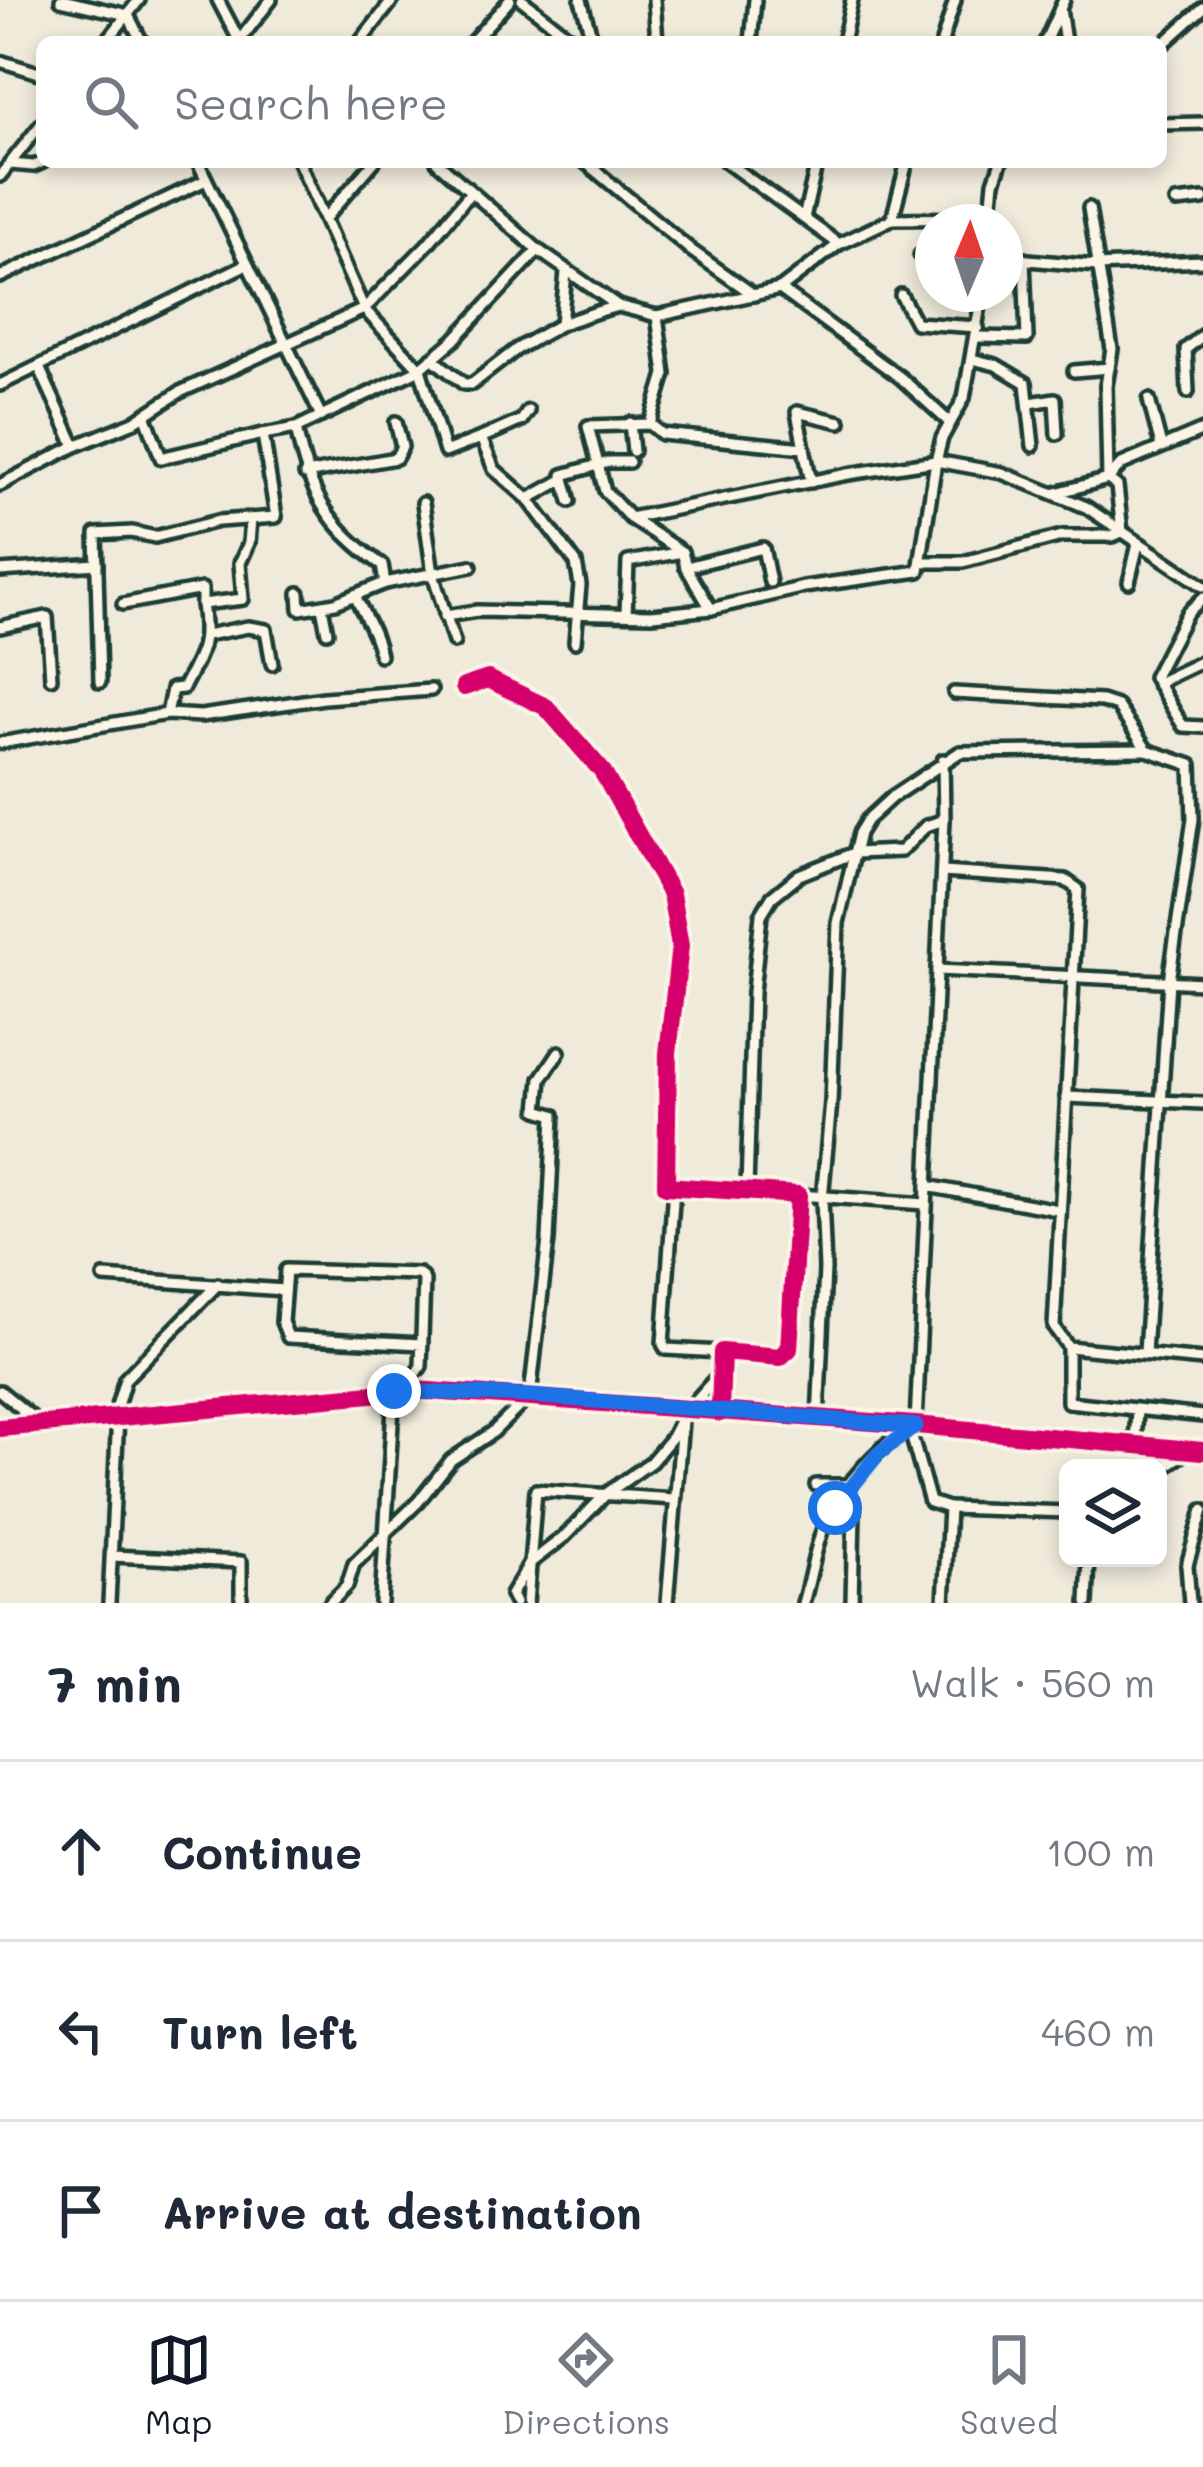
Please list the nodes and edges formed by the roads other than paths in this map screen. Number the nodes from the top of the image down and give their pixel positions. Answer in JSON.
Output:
{"nodes":[{"id":1,"x":61,"y":0,"type":"edge"},
{"id":2,"x":140,"y":0,"type":"edge"},
{"id":3,"x":218,"y":0,"type":"edge"},
{"id":4,"x":271,"y":0,"type":"edge"},
{"id":5,"x":393,"y":0,"type":"edge"},
{"id":6,"x":510,"y":0,"type":"edge"},
{"id":7,"x":522,"y":0,"type":"edge"},
{"id":8,"x":580,"y":0,"type":"edge"},
{"id":9,"x":654,"y":0,"type":"edge"},
{"id":10,"x":754,"y":0,"type":"edge"},
{"id":11,"x":852,"y":0,"type":"edge"},
{"id":12,"x":955,"y":0,"type":"edge"},
{"id":13,"x":1062,"y":4,"type":"edge"},
{"id":14,"x":1203,"y":8,"type":"edge"},
{"id":15,"x":128,"y":15,"type":"junction"},
{"id":16,"x":111,"y":36,"type":"edge"},
{"id":17,"x":139,"y":36,"type":"edge"},
{"id":18,"x":236,"y":36,"type":"edge"},
{"id":19,"x":243,"y":36,"type":"edge"},
{"id":20,"x":365,"y":36,"type":"edge"},
{"id":21,"x":477,"y":36,"type":"edge"},
{"id":22,"x":568,"y":36,"type":"edge"},
{"id":23,"x":591,"y":36,"type":"edge"},
{"id":24,"x":657,"y":36,"type":"edge"},
{"id":25,"x":751,"y":36,"type":"edge"},
{"id":26,"x":844,"y":36,"type":"edge"},
{"id":27,"x":944,"y":36,"type":"edge"},
{"id":28,"x":1048,"y":36,"type":"edge"},
{"id":29,"x":1065,"y":36,"type":"edge"},
{"id":30,"x":1167,"y":41,"type":"edge"},
{"id":31,"x":0,"y":61,"type":"edge"},
{"id":32,"x":36,"y":72,"type":"edge"},
{"id":33,"x":1203,"y":123,"type":"edge"},
{"id":34,"x":1167,"y":124,"type":"edge"},
{"id":35,"x":36,"y":131,"type":"edge"},
{"id":36,"x":10,"y":164,"type":"junction"},
{"id":37,"x":36,"y":165,"type":"edge"},
{"id":38,"x":201,"y":168,"type":"edge"},
{"id":39,"x":301,"y":168,"type":"edge"},
{"id":40,"x":369,"y":168,"type":"edge"},
{"id":41,"x":444,"y":168,"type":"edge"},
{"id":42,"x":592,"y":168,"type":"edge"},
{"id":43,"x":736,"y":168,"type":"edge"},
{"id":44,"x":816,"y":168,"type":"edge"},
{"id":45,"x":905,"y":168,"type":"edge"},
{"id":46,"x":999,"y":168,"type":"edge"},
{"id":47,"x":0,"y":176,"type":"edge"},
{"id":48,"x":206,"y":180,"type":"junction"},
{"id":49,"x":470,"y":192,"type":"junction"},
{"id":50,"x":1203,"y":199,"type":"edge"},
{"id":51,"x":1176,"y":202,"type":"dead end"},
{"id":52,"x":992,"y":204,"type":"edge"},
{"id":53,"x":1089,"y":208,"type":"dead end"},
{"id":54,"x":326,"y":218,"type":"junction"},
{"id":55,"x":804,"y":218,"type":"junction"},
{"id":56,"x":892,"y":219,"type":"junction"},
{"id":57,"x":915,"y":219,"type":"edge"},
{"id":58,"x":839,"y":244,"type":"junction"},
{"id":59,"x":538,"y":250,"type":"junction"},
{"id":60,"x":1024,"y":259,"type":"joint"},
{"id":61,"x":1203,"y":261,"type":"edge"},
{"id":62,"x":245,"y":265,"type":"junction"},
{"id":63,"x":1096,"y":266,"type":"junction"},
{"id":64,"x":566,"y":272,"type":"junction"},
{"id":65,"x":0,"y":277,"type":"edge"},
{"id":66,"x":780,"y":290,"type":"junction"},
{"id":67,"x":754,"y":295,"type":"junction"},
{"id":68,"x":901,"y":295,"type":"dead end"},
{"id":69,"x":618,"y":306,"type":"junction"},
{"id":70,"x":364,"y":308,"type":"junction"},
{"id":71,"x":980,"y":312,"type":"edge"},
{"id":72,"x":657,"y":316,"type":"junction"},
{"id":73,"x":561,"y":324,"type":"junction"},
{"id":74,"x":977,"y":332,"type":"junction"},
{"id":75,"x":1203,"y":335,"type":"edge"},
{"id":76,"x":286,"y":346,"type":"junction"},
{"id":77,"x":433,"y":358,"type":"junction"},
{"id":78,"x":972,"y":359,"type":"junction"},
{"id":79,"x":39,"y":367,"type":"junction"},
{"id":80,"x":1109,"y":368,"type":"junction"},
{"id":81,"x":420,"y":369,"type":"junction"},
{"id":82,"x":1074,"y":370,"type":"dead end"},
{"id":83,"x":0,"y":385,"type":"edge"},
{"id":84,"x":1188,"y":392,"type":"dead end"},
{"id":85,"x":1149,"y":400,"type":"dead end"},
{"id":86,"x":1030,"y":403,"type":"junction"},
{"id":87,"x":528,"y":410,"type":"dead end"},
{"id":88,"x":145,"y":414,"type":"junction"},
{"id":89,"x":321,"y":416,"type":"junction"},
{"id":90,"x":396,"y":422,"type":"dead end"},
{"id":91,"x":840,"y":422,"type":"dead end"},
{"id":92,"x":950,"y":422,"type":"junction"},
{"id":93,"x":630,"y":423,"type":"junction"},
{"id":94,"x":650,"y":424,"type":"junction"},
{"id":95,"x":296,"y":428,"type":"junction"},
{"id":96,"x":1203,"y":430,"type":"edge"},
{"id":97,"x":263,"y":434,"type":"junction"},
{"id":98,"x":1057,"y":434,"type":"dead end"},
{"id":99,"x":481,"y":437,"type":"junction"},
{"id":100,"x":75,"y":446,"type":"junction"},
{"id":101,"x":1033,"y":446,"type":"dead end"},
{"id":102,"x":1161,"y":446,"type":"junction"},
{"id":103,"x":804,"y":448,"type":"junction"},
{"id":104,"x":936,"y":461,"type":"junction"},
{"id":105,"x":598,"y":465,"type":"junction"},
{"id":106,"x":305,"y":474,"type":"junction"},
{"id":107,"x":564,"y":479,"type":"junction"},
{"id":108,"x":1108,"y":479,"type":"junction"},
{"id":109,"x":811,"y":482,"type":"junction"},
{"id":110,"x":0,"y":485,"type":"edge"},
{"id":111,"x":1052,"y":494,"type":"junction"},
{"id":112,"x":527,"y":500,"type":"junction"},
{"id":113,"x":570,"y":501,"type":"dead end"},
{"id":114,"x":423,"y":503,"type":"dead end"},
{"id":115,"x":630,"y":518,"type":"junction"},
{"id":116,"x":251,"y":519,"type":"junction"},
{"id":117,"x":1123,"y":532,"type":"junction"},
{"id":118,"x":1138,"y":544,"type":"junction"},
{"id":119,"x":682,"y":552,"type":"junction"},
{"id":120,"x":923,"y":562,"type":"junction"},
{"id":121,"x":97,"y":564,"type":"junction"},
{"id":122,"x":471,"y":566,"type":"dead end"},
{"id":123,"x":686,"y":567,"type":"junction"},
{"id":124,"x":0,"y":571,"type":"edge"},
{"id":125,"x":433,"y":574,"type":"junction"},
{"id":126,"x":770,"y":582,"type":"dead end"},
{"id":127,"x":1129,"y":582,"type":"dead end"},
{"id":128,"x":386,"y":583,"type":"junction"},
{"id":129,"x":1203,"y":586,"type":"edge"},
{"id":130,"x":299,"y":592,"type":"dead end"},
{"id":131,"x":356,"y":595,"type":"junction"},
{"id":132,"x":1203,"y":598,"type":"edge"},
{"id":133,"x":123,"y":604,"type":"dead end"},
{"id":134,"x":202,"y":604,"type":"junction"},
{"id":135,"x":322,"y":607,"type":"junction"},
{"id":136,"x":711,"y":609,"type":"junction"},
{"id":137,"x":580,"y":612,"type":"junction"},
{"id":138,"x":626,"y":614,"type":"junction"},
{"id":139,"x":445,"y":616,"type":"junction"},
{"id":140,"x":0,"y":627,"type":"edge"},
{"id":141,"x":327,"y":632,"type":"dead end"},
{"id":142,"x":206,"y":635,"type":"junction"},
{"id":143,"x":454,"y":642,"type":"dead end"},
{"id":144,"x":575,"y":642,"type":"dead end"},
{"id":145,"x":380,"y":655,"type":"dead end"},
{"id":146,"x":1203,"y":661,"type":"edge"},
{"id":147,"x":272,"y":664,"type":"dead end"},
{"id":148,"x":51,"y":678,"type":"dead end"},
{"id":149,"x":100,"y":682,"type":"dead end"},
{"id":150,"x":1157,"y":683,"type":"junction"},
{"id":151,"x":464,"y":688,"type":"dead end"},
{"id":152,"x":431,"y":690,"type":"dead end"},
{"id":153,"x":954,"y":693,"type":"dead end"},
{"id":154,"x":167,"y":713,"type":"junction"},
{"id":155,"x":1203,"y":727,"type":"edge"},
{"id":156,"x":0,"y":743,"type":"edge"},
{"id":157,"x":1148,"y":750,"type":"junction"},
{"id":158,"x":943,"y":760,"type":"junction"},
{"id":159,"x":1191,"y":765,"type":"junction"},
{"id":160,"x":1203,"y":772,"type":"edge"},
{"id":161,"x":944,"y":820,"type":"junction"},
{"id":162,"x":854,"y":853,"type":"junction"},
{"id":163,"x":942,"y":872,"type":"junction"},
{"id":164,"x":937,"y":970,"type":"junction"},
{"id":165,"x":1072,"y":976,"type":"junction"},
{"id":166,"x":1169,"y":981,"type":"junction"},
{"id":167,"x":1203,"y":982,"type":"edge"},
{"id":168,"x":559,"y":1052,"type":"dead end"},
{"id":169,"x":1066,"y":1097,"type":"junction"},
{"id":170,"x":1162,"y":1101,"type":"junction"},
{"id":171,"x":1203,"y":1103,"type":"edge"},
{"id":172,"x":927,"y":1186,"type":"junction"},
{"id":173,"x":674,"y":1187,"type":"junction"},
{"id":174,"x":748,"y":1190,"type":"junction"},
{"id":175,"x":798,"y":1195,"type":"junction"},
{"id":176,"x":822,"y":1199,"type":"junction"},
{"id":177,"x":926,"y":1204,"type":"junction"},
{"id":178,"x":1058,"y":1210,"type":"junction"},
{"id":179,"x":104,"y":1277,"type":"dead end"},
{"id":180,"x":218,"y":1284,"type":"junction"},
{"id":181,"x":284,"y":1290,"type":"junction"},
{"id":182,"x":422,"y":1344,"type":"junction"},
{"id":183,"x":1068,"y":1347,"type":"junction"},
{"id":184,"x":722,"y":1352,"type":"junction"},
{"id":185,"x":1145,"y":1353,"type":"junction"},
{"id":186,"x":1203,"y":1360,"type":"edge"},
{"id":187,"x":721,"y":1371,"type":"junction"},
{"id":188,"x":400,"y":1390,"type":"junction"},
{"id":189,"x":0,"y":1391,"type":"edge"},
{"id":190,"x":530,"y":1396,"type":"junction"},
{"id":191,"x":1137,"y":1411,"type":"junction"},
{"id":192,"x":685,"y":1412,"type":"junction"},
{"id":193,"x":720,"y":1413,"type":"junction"},
{"id":194,"x":116,"y":1416,"type":"junction"},
{"id":195,"x":1203,"y":1416,"type":"edge"},
{"id":196,"x":818,"y":1420,"type":"junction"},
{"id":197,"x":40,"y":1424,"type":"junction"},
{"id":198,"x":913,"y":1426,"type":"junction"},
{"id":199,"x":0,"y":1427,"type":"edge"},
{"id":200,"x":1135,"y":1444,"type":"junction"},
{"id":201,"x":1190,"y":1451,"type":"junction"},
{"id":202,"x":1203,"y":1451,"type":"edge"},
{"id":203,"x":1167,"y":1465,"type":"edge"},
{"id":204,"x":816,"y":1485,"type":"dead end"},
{"id":205,"x":851,"y":1486,"type":"junction"},
{"id":206,"x":606,"y":1494,"type":"junction"},
{"id":207,"x":841,"y":1498,"type":"junction"},
{"id":208,"x":674,"y":1499,"type":"junction"},
{"id":209,"x":948,"y":1508,"type":"junction"},
{"id":210,"x":1203,"y":1510,"type":"edge"},
{"id":211,"x":1059,"y":1512,"type":"edge"},
{"id":212,"x":385,"y":1534,"type":"junction"},
{"id":213,"x":112,"y":1556,"type":"junction"},
{"id":214,"x":530,"y":1562,"type":"junction"},
{"id":215,"x":1089,"y":1567,"type":"edge"},
{"id":216,"x":109,"y":1603,"type":"edge"},
{"id":217,"x":242,"y":1603,"type":"edge"},
{"id":218,"x":330,"y":1603,"type":"edge"},
{"id":219,"x":381,"y":1603,"type":"edge"},
{"id":220,"x":515,"y":1603,"type":"edge"},
{"id":221,"x":527,"y":1603,"type":"edge"},
{"id":222,"x":667,"y":1603,"type":"edge"},
{"id":223,"x":803,"y":1603,"type":"edge"},
{"id":224,"x":852,"y":1603,"type":"edge"},
{"id":225,"x":944,"y":1603,"type":"edge"},
{"id":226,"x":1088,"y":1603,"type":"edge"},
{"id":227,"x":1190,"y":1603,"type":"edge"}],
"edges":[{"from":1,"to":15,"type":"street"},
{"from":2,"to":15,"type":"street"},
{"from":3,"to":18,"type":"street"},
{"from":4,"to":19,"type":"street"},
{"from":5,"to":20,"type":"street"},
{"from":6,"to":21,"type":"street"},
{"from":7,"to":22,"type":"street"},
{"from":8,"to":23,"type":"street"},
{"from":9,"to":24,"type":"street"},
{"from":10,"to":25,"type":"street"},
{"from":11,"to":26,"type":"street"},
{"from":12,"to":27,"type":"street"},
{"from":13,"to":28,"type":"street"},
{"from":13,"to":29,"type":"street"},
{"from":14,"to":30,"type":"street"},
{"from":15,"to":16,"type":"street"},
{"from":15,"to":17,"type":"street"},
{"from":31,"to":32,"type":"street"},
{"from":33,"to":34,"type":"street"},
{"from":35,"to":36,"type":"street"},
{"from":36,"to":37,"type":"street"},
{"from":36,"to":47,"type":"street"},
{"from":38,"to":48,"type":"street"},
{"from":39,"to":54,"type":"street"},
{"from":40,"to":54,"type":"street"},
{"from":41,"to":49,"type":"street"},
{"from":42,"to":67,"type":"street"},
{"from":43,"to":55,"type":"street"},
{"from":44,"to":55,"type":"street"},
{"from":45,"to":56,"type":"street"},
{"from":46,"to":52,"type":"street"},
{"from":48,"to":62,"type":"street"},
{"from":48,"to":65,"type":"street"},
{"from":49,"to":59,"type":"street"},
{"from":49,"to":70,"type":"street"},
{"from":50,"to":51,"type":"street"},
{"from":53,"to":63,"type":"street"},
{"from":54,"to":70,"type":"street"},
{"from":55,"to":58,"type":"street"},
{"from":56,"to":57,"type":"street"},
{"from":56,"to":58,"type":"street"},
{"from":58,"to":66,"type":"street"},
{"from":59,"to":64,"type":"street"},
{"from":59,"to":77,"type":"street"},
{"from":60,"to":63,"type":"street"},
{"from":60,"to":74,"type":"street"},
{"from":61,"to":63,"type":"street"},
{"from":62,"to":76,"type":"street"},
{"from":62,"to":79,"type":"street"},
{"from":63,"to":80,"type":"street"},
{"from":64,"to":69,"type":"street"},
{"from":64,"to":73,"type":"street"},
{"from":66,"to":67,"type":"street"},
{"from":66,"to":92,"type":"street"},
{"from":67,"to":72,"type":"street"},
{"from":68,"to":74,"type":"street"},
{"from":69,"to":72,"type":"street"},
{"from":69,"to":73,"type":"street"},
{"from":70,"to":76,"type":"street"},
{"from":70,"to":81,"type":"street"},
{"from":71,"to":74,"type":"street"},
{"from":72,"to":94,"type":"street"},
{"from":73,"to":77,"type":"street"},
{"from":74,"to":78,"type":"street"},
{"from":75,"to":84,"type":"street"},
{"from":76,"to":88,"type":"street"},
{"from":76,"to":89,"type":"street"},
{"from":77,"to":81,"type":"street"},
{"from":78,"to":86,"type":"street"},
{"from":78,"to":92,"type":"street"},
{"from":79,"to":83,"type":"street"},
{"from":79,"to":100,"type":"street"},
{"from":80,"to":82,"type":"street"},
{"from":80,"to":108,"type":"street"},
{"from":81,"to":89,"type":"street"},
{"from":81,"to":99,"type":"street"},
{"from":85,"to":102,"type":"street"},
{"from":86,"to":98,"type":"street"},
{"from":86,"to":101,"type":"street"},
{"from":87,"to":99,"type":"street"},
{"from":88,"to":97,"type":"street"},
{"from":88,"to":100,"type":"street"},
{"from":89,"to":95,"type":"street"},
{"from":90,"to":106,"type":"street"},
{"from":91,"to":103,"type":"street"},
{"from":92,"to":104,"type":"street"},
{"from":93,"to":94,"type":"street"},
{"from":93,"to":105,"type":"street"},
{"from":93,"to":105,"type":"street"},
{"from":94,"to":103,"type":"street"},
{"from":95,"to":97,"type":"street"},
{"from":95,"to":106,"type":"street"},
{"from":96,"to":102,"type":"street"},
{"from":97,"to":116,"type":"street"},
{"from":99,"to":112,"type":"street"},
{"from":100,"to":110,"type":"street"},
{"from":102,"to":108,"type":"street"},
{"from":103,"to":109,"type":"street"},
{"from":104,"to":109,"type":"street"},
{"from":104,"to":111,"type":"street"},
{"from":104,"to":120,"type":"street"},
{"from":105,"to":107,"type":"street"},
{"from":105,"to":115,"type":"street"},
{"from":106,"to":128,"type":"street"},
{"from":107,"to":112,"type":"street"},
{"from":107,"to":113,"type":"street"},
{"from":108,"to":111,"type":"street"},
{"from":108,"to":117,"type":"street"},
{"from":109,"to":115,"type":"street"},
{"from":111,"to":117,"type":"street"},
{"from":112,"to":137,"type":"street"},
{"from":114,"to":125,"type":"street"},
{"from":115,"to":119,"type":"street"},
{"from":116,"to":121,"type":"street"},
{"from":116,"to":134,"type":"street"},
{"from":117,"to":118,"type":"street"},
{"from":117,"to":120,"type":"street"},
{"from":118,"to":127,"type":"street"},
{"from":118,"to":129,"type":"street"},
{"from":119,"to":123,"type":"street"},
{"from":119,"to":138,"type":"street"},
{"from":120,"to":136,"type":"street"},
{"from":121,"to":124,"type":"street"},
{"from":121,"to":149,"type":"street"},
{"from":122,"to":125,"type":"street"},
{"from":123,"to":126,"type":"street"},
{"from":123,"to":136,"type":"street"},
{"from":125,"to":128,"type":"street"},
{"from":125,"to":139,"type":"street"},
{"from":128,"to":131,"type":"street"},
{"from":130,"to":135,"type":"street"},
{"from":131,"to":135,"type":"street"},
{"from":131,"to":145,"type":"street"},
{"from":132,"to":150,"type":"street"},
{"from":133,"to":134,"type":"street"},
{"from":134,"to":142,"type":"street"},
{"from":135,"to":141,"type":"street"},
{"from":136,"to":138,"type":"street"},
{"from":137,"to":138,"type":"street"},
{"from":137,"to":139,"type":"street"},
{"from":137,"to":144,"type":"street"},
{"from":139,"to":143,"type":"street"},
{"from":140,"to":148,"type":"street"},
{"from":142,"to":147,"type":"street"},
{"from":142,"to":154,"type":"street"},
{"from":146,"to":150,"type":"street"},
{"from":150,"to":155,"type":"street"},
{"from":151,"to":173,"type":"street"},
{"from":152,"to":154,"type":"street"},
{"from":153,"to":157,"type":"street"},
{"from":154,"to":156,"type":"street"},
{"from":157,"to":158,"type":"street"},
{"from":157,"to":159,"type":"street"},
{"from":158,"to":161,"type":"street"},
{"from":158,"to":162,"type":"street"},
{"from":159,"to":160,"type":"street"},
{"from":159,"to":166,"type":"street"},
{"from":161,"to":162,"type":"street"},
{"from":161,"to":163,"type":"street"},
{"from":162,"to":174,"type":"street"},
{"from":162,"to":176,"type":"street"},
{"from":163,"to":164,"type":"street"},
{"from":163,"to":165,"type":"street"},
{"from":164,"to":165,"type":"street"},
{"from":164,"to":172,"type":"street"},
{"from":165,"to":166,"type":"street"},
{"from":165,"to":169,"type":"street"},
{"from":166,"to":167,"type":"street"},
{"from":166,"to":170,"type":"street"},
{"from":168,"to":190,"type":"street"},
{"from":169,"to":170,"type":"street"},
{"from":169,"to":178,"type":"street"},
{"from":170,"to":171,"type":"street"},
{"from":170,"to":185,"type":"street"},
{"from":172,"to":177,"type":"street"},
{"from":172,"to":178,"type":"street"},
{"from":173,"to":174,"type":"street"},
{"from":173,"to":184,"type":"street"},
{"from":174,"to":175,"type":"street"},
{"from":175,"to":176,"type":"street"},
{"from":175,"to":184,"type":"street"},
{"from":176,"to":177,"type":"street"},
{"from":176,"to":196,"type":"street"},
{"from":177,"to":198,"type":"street"},
{"from":178,"to":183,"type":"street"},
{"from":179,"to":180,"type":"street"},
{"from":180,"to":181,"type":"street"},
{"from":180,"to":194,"type":"street"},
{"from":181,"to":182,"type":"street"},
{"from":181,"to":182,"type":"street"},
{"from":182,"to":188,"type":"street"},
{"from":183,"to":185,"type":"street"},
{"from":183,"to":191,"type":"street"},
{"from":184,"to":187,"type":"street"},
{"from":185,"to":186,"type":"street"},
{"from":187,"to":192,"type":"street"},
{"from":187,"to":193,"type":"street"},
{"from":188,"to":190,"type":"street"},
{"from":188,"to":194,"type":"street"},
{"from":188,"to":212,"type":"street"},
{"from":189,"to":197,"type":"street"},
{"from":190,"to":192,"type":"street"},
{"from":190,"to":212,"type":"street"},
{"from":191,"to":195,"type":"street"},
{"from":191,"to":200,"type":"street"},
{"from":192,"to":193,"type":"street"},
{"from":192,"to":206,"type":"street"},
{"from":192,"to":208,"type":"street"},
{"from":193,"to":196,"type":"street"},
{"from":194,"to":197,"type":"street"},
{"from":194,"to":213,"type":"street"},
{"from":196,"to":198,"type":"street"},
{"from":197,"to":199,"type":"street"},
{"from":198,"to":200,"type":"street"},
{"from":198,"to":205,"type":"street"},
{"from":198,"to":209,"type":"street"},
{"from":200,"to":201,"type":"street"},
{"from":201,"to":202,"type":"street"},
{"from":201,"to":203,"type":"street"},
{"from":204,"to":205,"type":"street"},
{"from":205,"to":207,"type":"street"},
{"from":206,"to":208,"type":"street"},
{"from":206,"to":214,"type":"street"},
{"from":206,"to":214,"type":"street"},
{"from":207,"to":223,"type":"street"},
{"from":207,"to":224,"type":"street"},
{"from":208,"to":222,"type":"street"},
{"from":209,"to":211,"type":"street"},
{"from":209,"to":225,"type":"street"},
{"from":210,"to":227,"type":"street"},
{"from":212,"to":218,"type":"street"},
{"from":212,"to":219,"type":"street"},
{"from":213,"to":216,"type":"street"},
{"from":213,"to":217,"type":"street"},
{"from":214,"to":220,"type":"street"},
{"from":214,"to":221,"type":"street"},
{"from":215,"to":226,"type":"street"}]}
